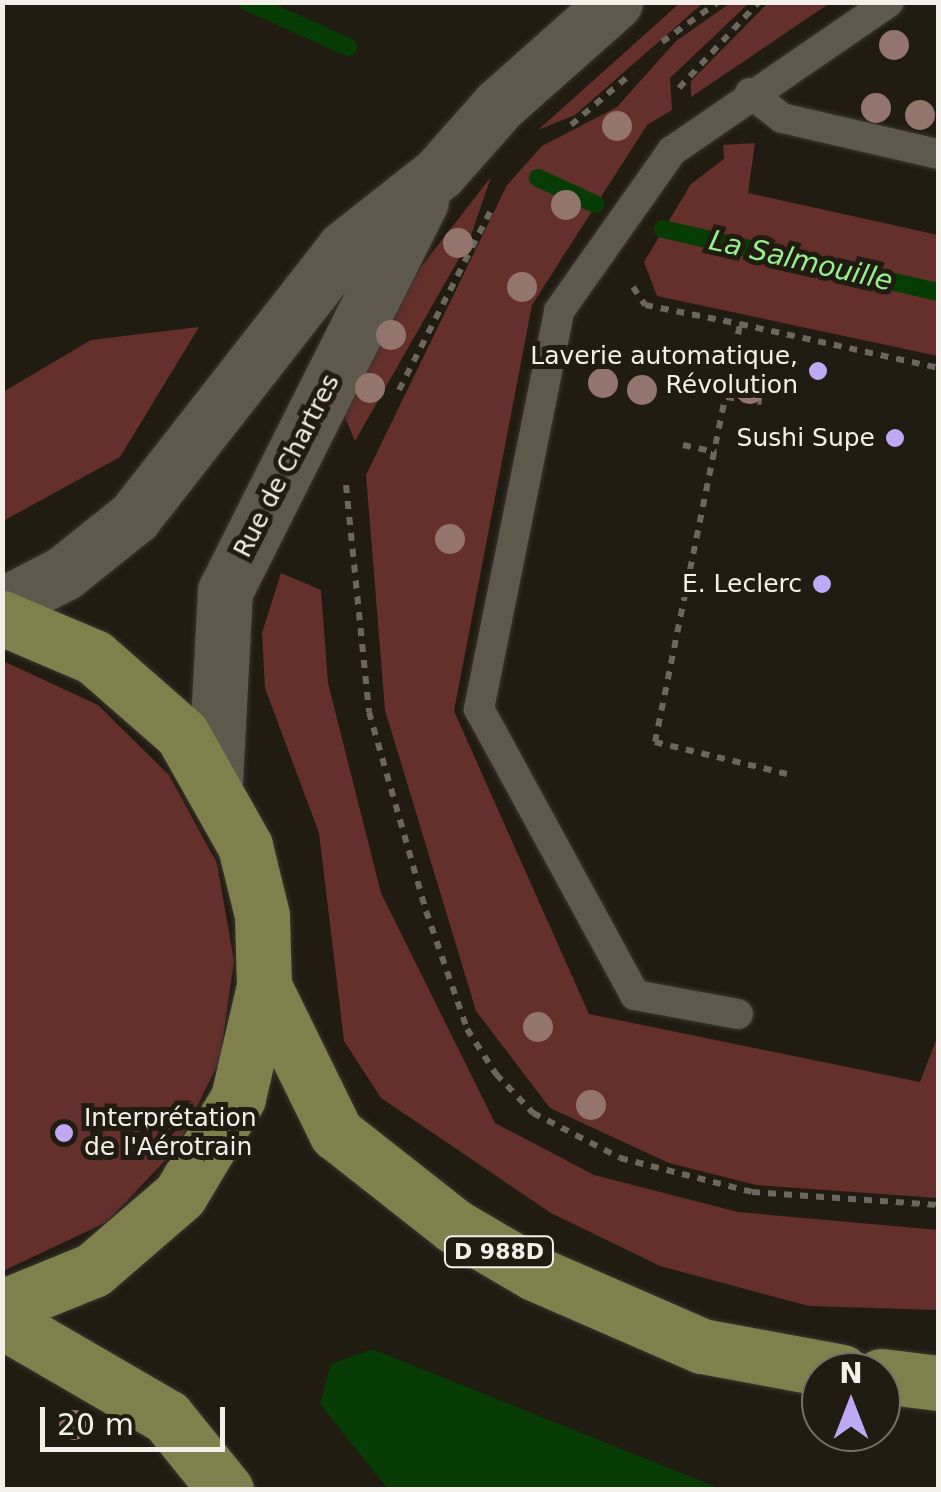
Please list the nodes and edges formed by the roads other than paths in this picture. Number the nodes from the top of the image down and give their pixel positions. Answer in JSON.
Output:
{"nodes":[{"id":1,"x":615,"y":2,"type":"edge"},
{"id":2,"x":889,"y":2,"type":"edge"},
{"id":3,"x":750,"y":93,"type":"junction"},
{"id":4,"x":938,"y":154,"type":"edge"},
{"id":5,"x":438,"y":172,"type":"junction"},
{"id":6,"x":2,"y":605,"type":"edge"},
{"id":7,"x":2,"y":618,"type":"edge"},
{"id":8,"x":215,"y":781,"type":"junction"},
{"id":9,"x":264,"y":986,"type":"junction"},
{"id":10,"x":738,"y":1014,"type":"dead end"},
{"id":11,"x":2,"y":1307,"type":"edge"},
{"id":12,"x":2,"y":1321,"type":"edge"},
{"id":13,"x":801,"y":1364,"type":"edge"},
{"id":14,"x":901,"y":1378,"type":"edge"},
{"id":15,"x":938,"y":1383,"type":"edge"},
{"id":16,"x":226,"y":1490,"type":"edge"}],
"edges":[{"from":1,"to":5,"type":"main road","name":"Rue de Chartres"},
{"from":2,"to":3,"type":"lane"},
{"from":3,"to":4,"type":"lane"},
{"from":3,"to":10,"type":"lane"},
{"from":5,"to":6,"type":"main road","name":"Rue de Chartres"},
{"from":5,"to":8,"type":"main road","name":"Rue de Chartres"},
{"from":7,"to":8,"type":"main road"},
{"from":8,"to":9,"type":"main road"},
{"from":9,"to":11,"type":"main road"},
{"from":9,"to":13,"type":"main road","number":"D 988D"},
{"from":12,"to":16,"type":"main road"},
{"from":14,"to":15,"type":"main road"}]}
